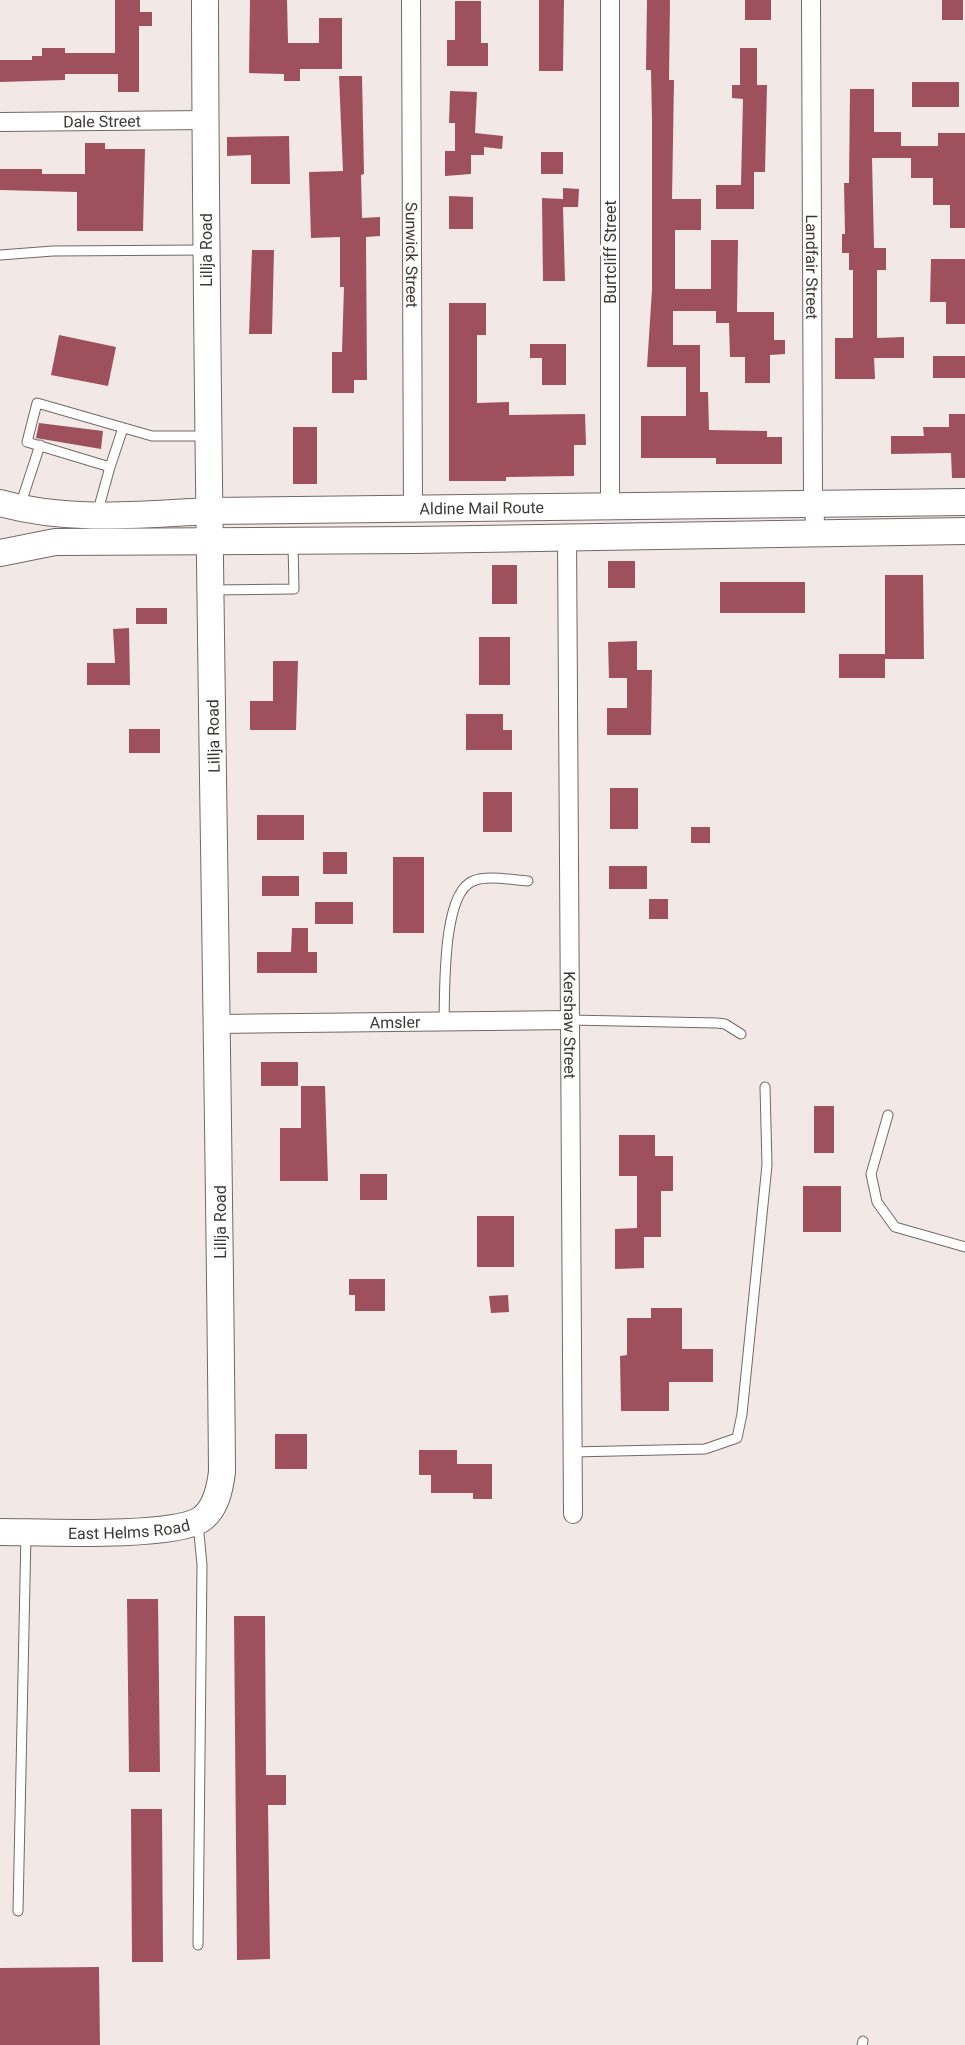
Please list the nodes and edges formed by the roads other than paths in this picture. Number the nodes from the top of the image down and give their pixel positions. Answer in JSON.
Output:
{"nodes":[{"id":1,"x":205,"y":0,"type":"edge"},
{"id":2,"x":411,"y":0,"type":"edge"},
{"id":3,"x":610,"y":0,"type":"edge"},
{"id":4,"x":811,"y":0,"type":"edge"},
{"id":5,"x":205,"y":120,"type":"junction"},
{"id":6,"x":0,"y":122,"type":"edge"},
{"id":7,"x":206,"y":250,"type":"junction"},
{"id":8,"x":0,"y":255,"type":"edge"},
{"id":9,"x":123,"y":428,"type":"junction"},
{"id":10,"x":207,"y":436,"type":"junction"},
{"id":11,"x":40,"y":445,"type":"junction"},
{"id":12,"x":110,"y":467,"type":"junction"},
{"id":13,"x":965,"y":502,"type":"edge"},
{"id":14,"x":610,"y":504,"type":"junction"},
{"id":15,"x":10,"y":505,"type":"edge"},
{"id":16,"x":814,"y":505,"type":"junction"},
{"id":17,"x":413,"y":510,"type":"junction"},
{"id":18,"x":208,"y":511,"type":"junction"},
{"id":19,"x":97,"y":516,"type":"junction"},
{"id":20,"x":965,"y":531,"type":"edge"},
{"id":21,"x":816,"y":534,"type":"junction"},
{"id":22,"x":567,"y":535,"type":"junction"},
{"id":23,"x":292,"y":540,"type":"junction"},
{"id":24,"x":209,"y":541,"type":"junction"},
{"id":25,"x":0,"y":553,"type":"edge"},
{"id":26,"x":210,"y":590,"type":"junction"},
{"id":27,"x":528,"y":880,"type":"dead end"},
{"id":28,"x":570,"y":1020,"type":"junction"},
{"id":29,"x":444,"y":1021,"type":"junction"},
{"id":30,"x":219,"y":1024,"type":"junction"},
{"id":31,"x":741,"y":1034,"type":"dead end"},
{"id":32,"x":765,"y":1087,"type":"dead end"},
{"id":33,"x":888,"y":1115,"type":"dead end"},
{"id":34,"x":965,"y":1247,"type":"edge"},
{"id":35,"x":572,"y":1452,"type":"junction"},
{"id":36,"x":222,"y":1472,"type":"joint"},
{"id":37,"x":573,"y":1514,"type":"dead end"},
{"id":38,"x":197,"y":1521,"type":"junction"},
{"id":39,"x":0,"y":1532,"type":"edge"},
{"id":40,"x":26,"y":1532,"type":"junction"},
{"id":41,"x":18,"y":1911,"type":"dead end"},
{"id":42,"x":198,"y":1945,"type":"dead end"}],
"edges":[{"from":1,"to":5,"type":"main road","name":"Lillja Road"},
{"from":2,"to":17,"type":"street","name":"Sunwick Street"},
{"from":3,"to":14,"type":"street","name":"Burtcliff Street"},
{"from":4,"to":16,"type":"street","name":"Landfair Street"},
{"from":5,"to":6,"type":"street","name":"Dale Street"},
{"from":5,"to":7,"type":"main road","name":"Lillja Road"},
{"from":7,"to":8,"type":"lane"},
{"from":7,"to":10,"type":"main road","name":"Lillja Road"},
{"from":9,"to":10,"type":"lane"},
{"from":9,"to":11,"type":"lane"},
{"from":9,"to":12,"type":"lane"},
{"from":10,"to":18,"type":"main road","name":"Lillja Road"},
{"from":11,"to":12,"type":"lane"},
{"from":11,"to":15,"type":"lane"},
{"from":12,"to":19,"type":"lane"},
{"from":13,"to":16,"type":"main road","name":"Aldine Mail Route"},
{"from":14,"to":16,"type":"main road","name":"Aldine Mail Route"},
{"from":14,"to":17,"type":"main road","name":"Aldine Mail Route"},
{"from":15,"to":19,"type":"main road","name":"Aldine Mail Route"},
{"from":16,"to":21,"type":"street","name":"Landfair Street"},
{"from":17,"to":18,"type":"main road","name":"Aldine Mail Route"},
{"from":18,"to":19,"type":"main road","name":"Aldine Mail Route"},
{"from":18,"to":24,"type":"main road","name":"Lillja Road"},
{"from":20,"to":21,"type":"main road","name":"Aldine Mail Route"},
{"from":21,"to":22,"type":"main road","name":"Aldine Mail Route"},
{"from":22,"to":23,"type":"main road","name":"Aldine Mail Route"},
{"from":22,"to":28,"type":"street","name":"Kershaw Street"},
{"from":23,"to":24,"type":"main road","name":"Aldine Mail Route"},
{"from":23,"to":26,"type":"lane"},
{"from":24,"to":25,"type":"main road","name":"Aldine Mail Route"},
{"from":24,"to":26,"type":"main road","name":"Lillja Road"},
{"from":26,"to":30,"type":"main road","name":"Lillja Road"},
{"from":27,"to":29,"type":"lane"},
{"from":28,"to":29,"type":"street","name":"Amsler"},
{"from":28,"to":31,"type":"lane"},
{"from":28,"to":35,"type":"street","name":"Kershaw Street"},
{"from":29,"to":30,"type":"street","name":"Amsler"},
{"from":30,"to":36,"type":"main road","name":"Lillja Road"},
{"from":32,"to":35,"type":"lane"},
{"from":33,"to":34,"type":"lane"},
{"from":35,"to":37,"type":"street","name":"Kershaw Street"},
{"from":36,"to":38,"type":"main road","name":"East Helms Road"},
{"from":38,"to":40,"type":"main road","name":"East Helms Road"},
{"from":38,"to":42,"type":"lane"},
{"from":39,"to":40,"type":"main road","name":"East Helms Road"},
{"from":40,"to":41,"type":"lane"}]}
